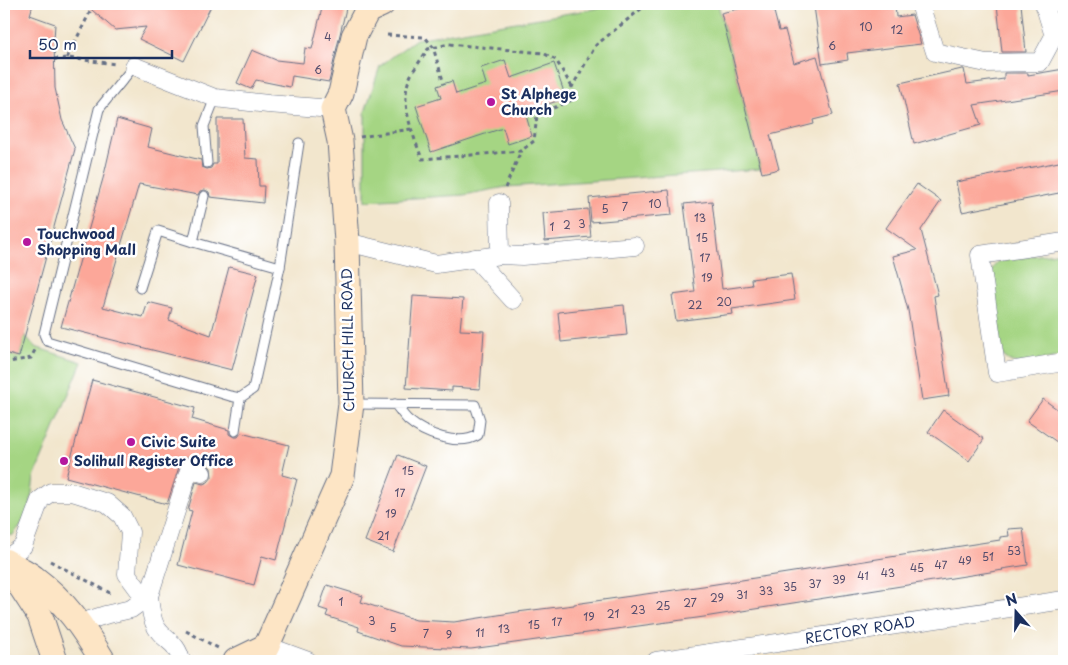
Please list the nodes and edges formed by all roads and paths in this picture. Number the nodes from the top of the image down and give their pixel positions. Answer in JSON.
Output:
{"nodes":[{"id":1,"x":94,"y":4,"type":"edge"},
{"id":2,"x":382,"y":4,"type":"edge"},
{"id":3,"x":647,"y":4,"type":"edge"},
{"id":4,"x":920,"y":4,"type":"edge"},
{"id":5,"x":1051,"y":4,"type":"edge"},
{"id":6,"x":388,"y":35,"type":"dead end"},
{"id":7,"x":433,"y":47,"type":"junction"},
{"id":8,"x":67,"y":58,"type":"junction"},
{"id":9,"x":54,"y":59,"type":"dead end"},
{"id":10,"x":134,"y":66,"type":"junction"},
{"id":11,"x":444,"y":84,"type":"dead end"},
{"id":12,"x":572,"y":87,"type":"junction"},
{"id":13,"x":216,"y":98,"type":"junction"},
{"id":14,"x":333,"y":108,"type":"junction"},
{"id":15,"x":411,"y":128,"type":"junction"},
{"id":16,"x":340,"y":141,"type":"junction"},
{"id":17,"x":299,"y":143,"type":"dead end"},
{"id":18,"x":521,"y":151,"type":"junction"},
{"id":19,"x":207,"y":163,"type":"dead end"},
{"id":20,"x":204,"y":196,"type":"dead end"},
{"id":21,"x":499,"y":202,"type":"joint"},
{"id":22,"x":194,"y":242,"type":"junction"},
{"id":23,"x":347,"y":242,"type":"junction"},
{"id":24,"x":1064,"y":242,"type":"edge"},
{"id":25,"x":635,"y":246,"type":"dead end"},
{"id":26,"x":500,"y":255,"type":"junction"},
{"id":27,"x":475,"y":258,"type":"junction"},
{"id":28,"x":280,"y":267,"type":"junction"},
{"id":29,"x":140,"y":288,"type":"dead end"},
{"id":30,"x":513,"y":300,"type":"dead end"},
{"id":31,"x":44,"y":334,"type":"junction"},
{"id":32,"x":1064,"y":362,"type":"edge"},
{"id":33,"x":4,"y":363,"type":"edge"},
{"id":34,"x":240,"y":398,"type":"junction"},
{"id":35,"x":351,"y":404,"type":"junction"},
{"id":36,"x":395,"y":404,"type":"junction"},
{"id":37,"x":235,"y":431,"type":"dead end"},
{"id":38,"x":202,"y":473,"type":"dead end"},
{"id":39,"x":4,"y":561,"type":"edge"},
{"id":40,"x":149,"y":596,"type":"junction"},
{"id":41,"x":1064,"y":600,"type":"edge"},
{"id":42,"x":80,"y":623,"type":"junction"},
{"id":43,"x":264,"y":654,"type":"edge"},
{"id":44,"x":55,"y":661,"type":"edge"},
{"id":45,"x":103,"y":661,"type":"edge"},
{"id":46,"x":181,"y":661,"type":"edge"},
{"id":47,"x":236,"y":661,"type":"edge"},
{"id":48,"x":308,"y":661,"type":"edge"},
{"id":49,"x":656,"y":661,"type":"edge"}],
"edges":[{"from":1,"to":8,"type":"path"},
{"from":2,"to":14,"type":"street"},
{"from":3,"to":12,"type":"path"},
{"from":4,"to":5,"type":"street"},
{"from":6,"to":7,"type":"path"},
{"from":7,"to":11,"type":"path"},
{"from":7,"to":12,"type":"path"},
{"from":7,"to":15,"type":"path"},
{"from":8,"to":9,"type":"path"},
{"from":8,"to":10,"type":"path"},
{"from":10,"to":13,"type":"street"},
{"from":10,"to":31,"type":"lane"},
{"from":12,"to":18,"type":"path"},
{"from":13,"to":14,"type":"street"},
{"from":13,"to":19,"type":"lane"},
{"from":14,"to":16,"type":"street","name":"CHURCH HILL ROAD"},
{"from":15,"to":16,"type":"path"},
{"from":15,"to":18,"type":"path"},
{"from":16,"to":23,"type":"street","name":"CHURCH HILL ROAD"},
{"from":17,"to":28,"type":"lane"},
{"from":18,"to":21,"type":"path"},
{"from":20,"to":22,"type":"lane"},
{"from":21,"to":26,"type":"street"},
{"from":22,"to":28,"type":"lane"},
{"from":22,"to":29,"type":"lane"},
{"from":23,"to":27,"type":"street"},
{"from":23,"to":35,"type":"street","name":"CHURCH HILL ROAD"},
{"from":24,"to":32,"type":"street"},
{"from":25,"to":26,"type":"street"},
{"from":26,"to":27,"type":"street"},
{"from":27,"to":30,"type":"street"},
{"from":28,"to":34,"type":"lane"},
{"from":31,"to":33,"type":"path"},
{"from":31,"to":34,"type":"lane"},
{"from":34,"to":37,"type":"lane"},
{"from":35,"to":36,"type":"lane"},
{"from":35,"to":43,"type":"street","name":"CHURCH HILL ROAD"},
{"from":36,"to":36,"type":"lane"},
{"from":38,"to":40,"type":"street"},
{"from":39,"to":40,"type":"street"},
{"from":39,"to":42,"type":"street"},
{"from":39,"to":44,"type":"street"},
{"from":40,"to":42,"type":"street"},
{"from":40,"to":46,"type":"street"},
{"from":41,"to":49,"type":"street","name":"RECTORY ROAD"},
{"from":42,"to":45,"type":"street"},
{"from":43,"to":47,"type":"street"},
{"from":43,"to":48,"type":"street"}]}
